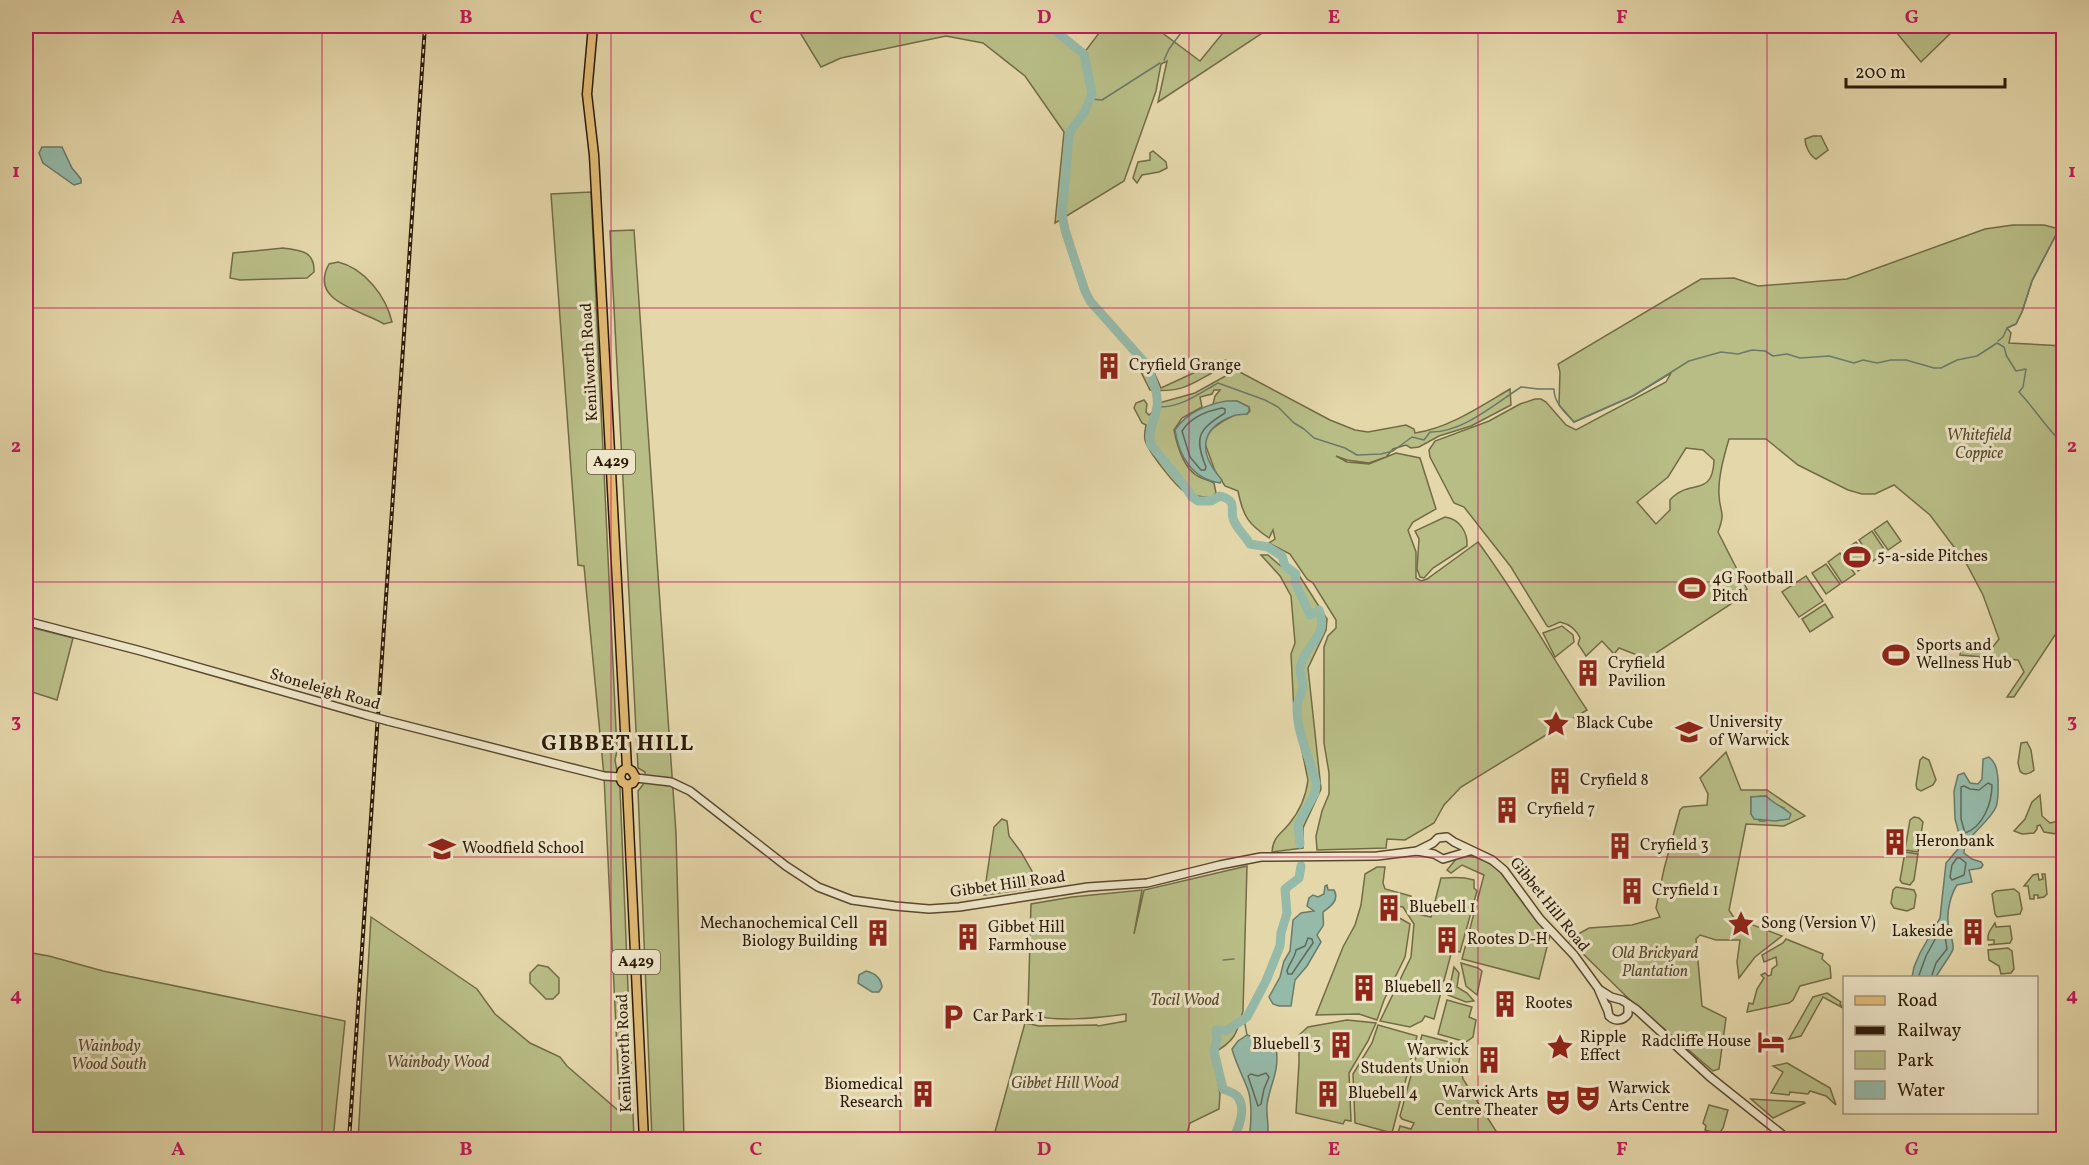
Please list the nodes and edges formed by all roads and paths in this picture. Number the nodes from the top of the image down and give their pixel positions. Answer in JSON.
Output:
{"nodes":[{"id":1,"x":593,"y":26,"type":"edge"},
{"id":2,"x":26,"y":621,"type":"edge"},
{"id":3,"x":627,"y":768,"type":"junction"},
{"id":4,"x":620,"y":777,"type":"junction"},
{"id":5,"x":636,"y":778,"type":"junction"},
{"id":6,"x":627,"y":785,"type":"junction"},
{"id":7,"x":1454,"y":842,"type":"junction"},
{"id":8,"x":1433,"y":843,"type":"junction"},
{"id":9,"x":1417,"y":851,"type":"junction"},
{"id":10,"x":1470,"y":851,"type":"junction"},
{"id":11,"x":1434,"y":854,"type":"junction"},
{"id":12,"x":1453,"y":855,"type":"junction"},
{"id":13,"x":1598,"y":988,"type":"junction"},
{"id":14,"x":1615,"y":998,"type":"junction"},
{"id":15,"x":1628,"y":1005,"type":"junction"},
{"id":16,"x":1607,"y":1009,"type":"junction"},
{"id":17,"x":1626,"y":1016,"type":"junction"},
{"id":18,"x":1645,"y":1018,"type":"junction"},
{"id":19,"x":644,"y":1140,"type":"edge"},
{"id":20,"x":1791,"y":1140,"type":"edge"}],
"edges":[{"from":1,"to":3,"type":"main road","name":"Kenilworth Road","number":"A429"},
{"from":2,"to":4,"type":"street","name":"Stoneleigh Road","bridge":true},
{"from":3,"to":4,"type":"main road"},
{"from":3,"to":5,"type":"main road"},
{"from":4,"to":6,"type":"main road"},
{"from":5,"to":6,"type":"main road"},
{"from":5,"to":9,"type":"street","name":"Gibbet Hill Road"},
{"from":6,"to":19,"type":"main road","name":"Kenilworth Road","number":"A429"},
{"from":7,"to":8,"type":"street"},
{"from":7,"to":10,"type":"street","name":"Gibbet Hill Road"},
{"from":7,"to":12,"type":"street"},
{"from":8,"to":9,"type":"street","name":"Gibbet Hill Road"},
{"from":8,"to":11,"type":"street"},
{"from":9,"to":11,"type":"street","name":"Gibbet Hill Road"},
{"from":10,"to":12,"type":"street"},
{"from":10,"to":13,"type":"street","name":"Gibbet Hill Road"},
{"from":11,"to":12,"type":"street"},
{"from":13,"to":14,"type":"street","name":"Gibbet Hill Road"},
{"from":13,"to":16,"type":"street","name":"Gibbet Hill Road"},
{"from":14,"to":15,"type":"street"},
{"from":14,"to":16,"type":"street"},
{"from":15,"to":17,"type":"street"},
{"from":15,"to":18,"type":"street"},
{"from":16,"to":17,"type":"street"},
{"from":17,"to":18,"type":"street"},
{"from":18,"to":20,"type":"street"}]}
